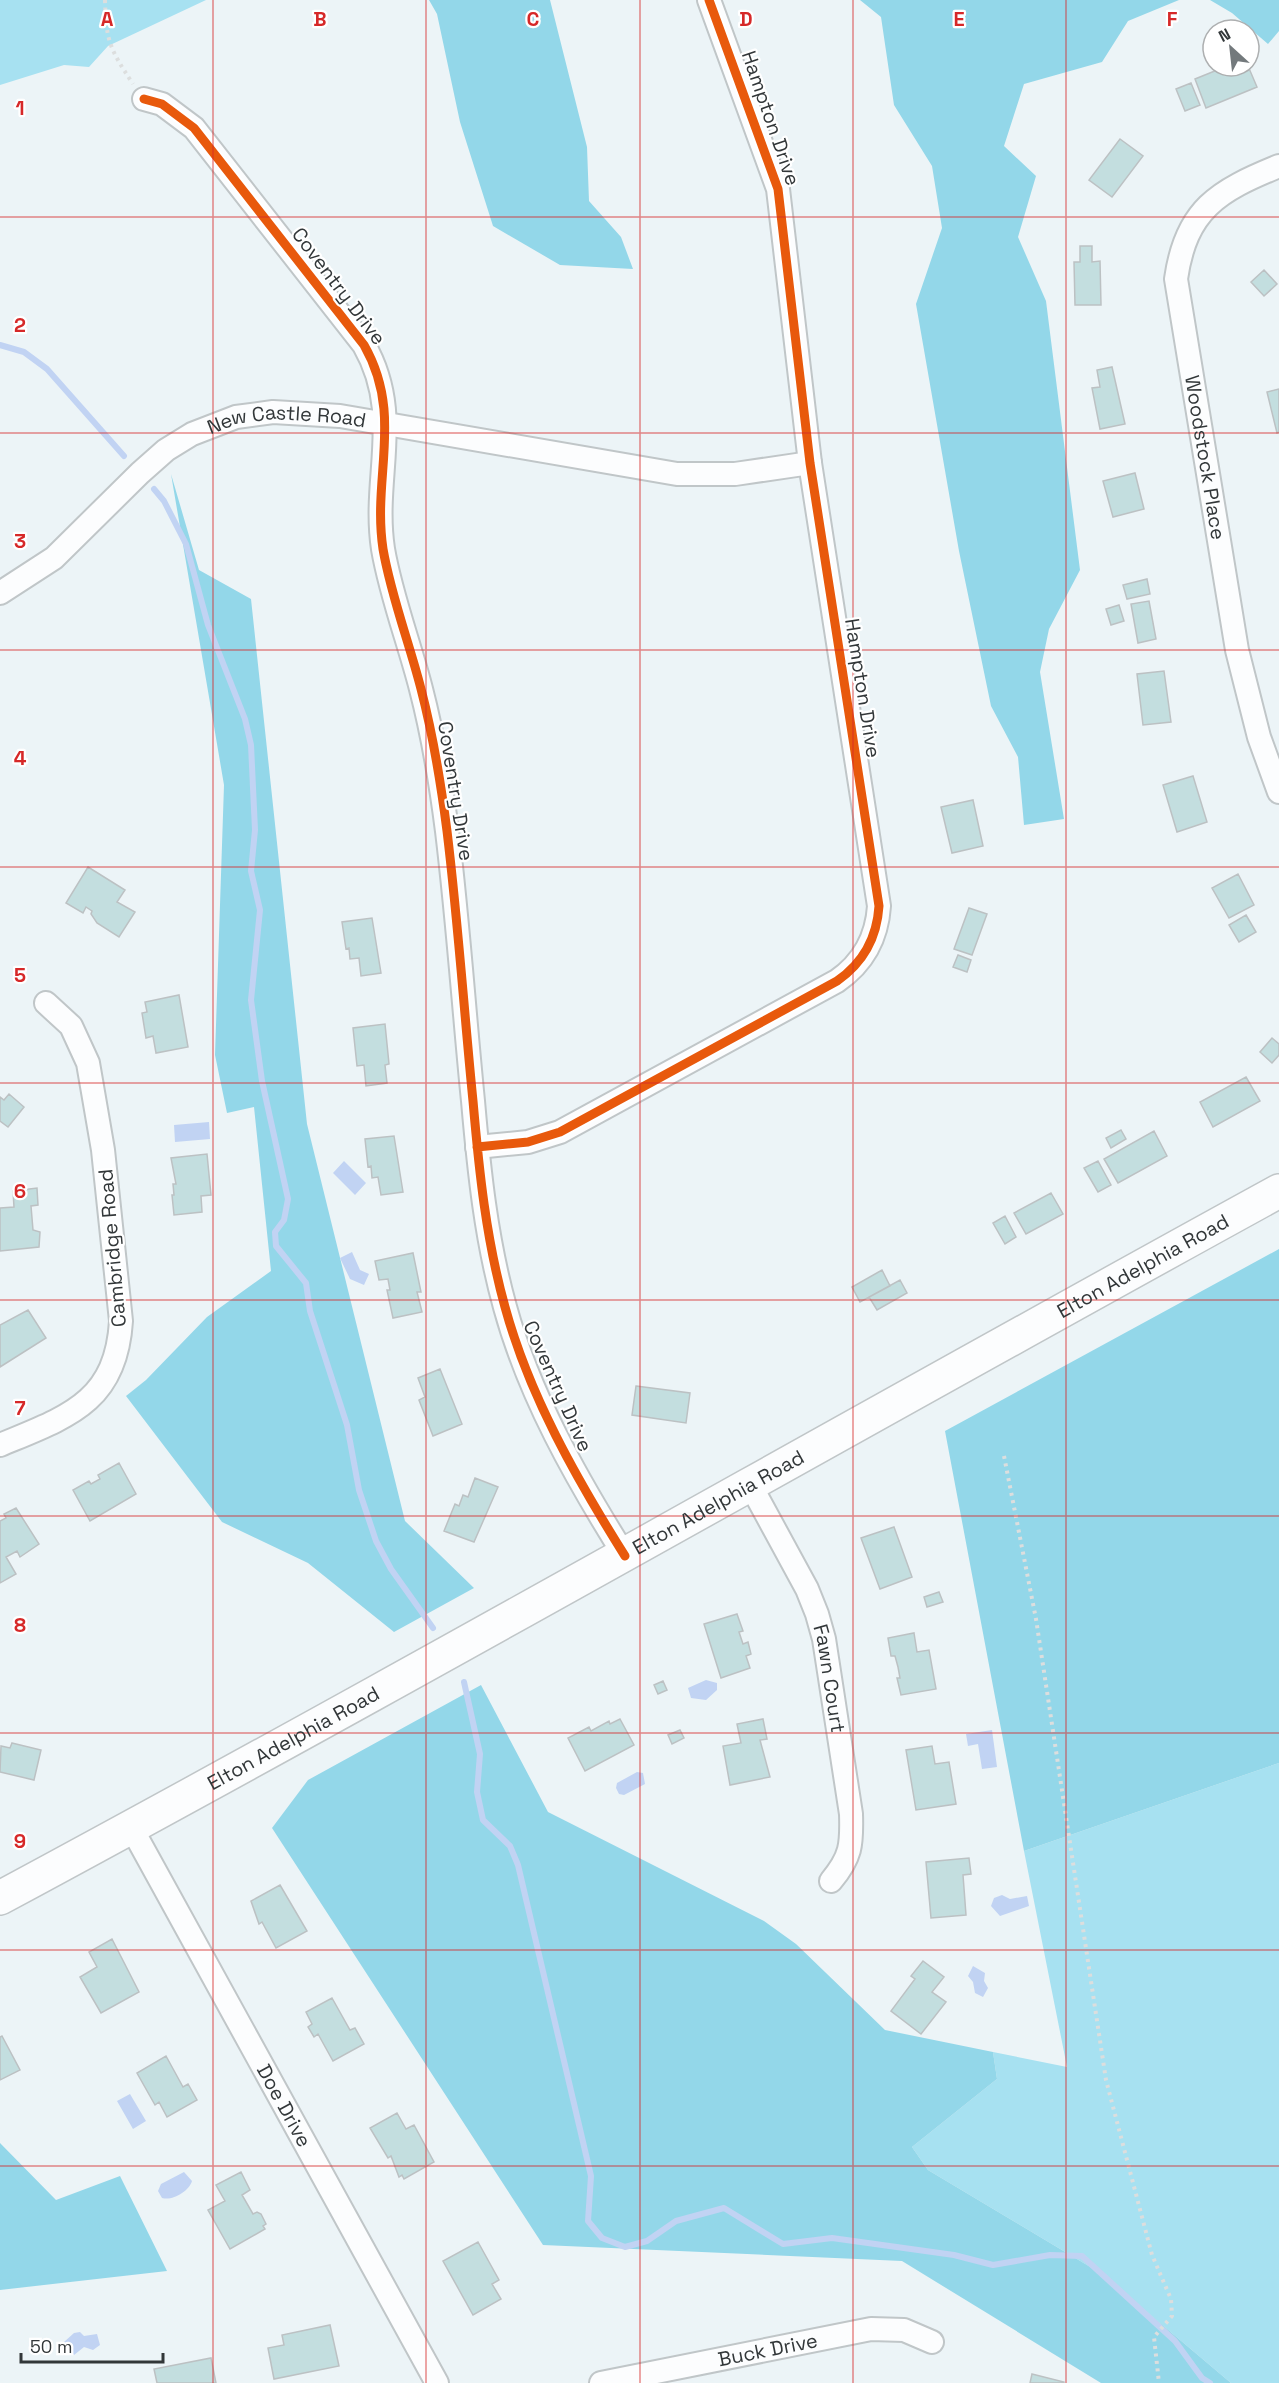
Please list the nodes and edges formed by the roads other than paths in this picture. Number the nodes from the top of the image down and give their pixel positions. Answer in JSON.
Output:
{"nodes":[{"id":1,"x":710,"y":0,"type":"edge"},
{"id":2,"x":144,"y":99,"type":"road end"},
{"id":3,"x":1279,"y":166,"type":"edge"},
{"id":4,"x":386,"y":426,"type":"junction"},
{"id":5,"x":810,"y":463,"type":"junction"},
{"id":6,"x":0,"y":593,"type":"edge"},
{"id":7,"x":1279,"y":792,"type":"edge"},
{"id":8,"x":46,"y":1003,"type":"dead end"},
{"id":9,"x":477,"y":1148,"type":"junction"},
{"id":10,"x":1279,"y":1191,"type":"edge"},
{"id":11,"x":0,"y":1445,"type":"edge"},
{"id":12,"x":751,"y":1486,"type":"junction"},
{"id":13,"x":625,"y":1556,"type":"junction"},
{"id":14,"x":130,"y":1827,"type":"junction"},
{"id":15,"x":831,"y":1881,"type":"dead end"},
{"id":16,"x":0,"y":1898,"type":"edge"},
{"id":17,"x":932,"y":2343,"type":"dead end"},
{"id":18,"x":437,"y":2383,"type":"edge"},
{"id":19,"x":601,"y":2383,"type":"edge"}],
"edges":[{"from":1,"to":5,"type":"street","name":"Hampton Drive"},
{"from":2,"to":4,"type":"street","name":"Coventry Drive"},
{"from":3,"to":7,"type":"street","name":"Woodstock Place"},
{"from":4,"to":5,"type":"street","name":"New Castle Road"},
{"from":4,"to":6,"type":"street","name":"New Castle Road"},
{"from":4,"to":9,"type":"street","name":"Coventry Drive"},
{"from":5,"to":9,"type":"street","name":"Hampton Drive"},
{"from":8,"to":11,"type":"street","name":"Cambridge Road"},
{"from":9,"to":13,"type":"street","name":"Coventry Drive"},
{"from":10,"to":12,"type":"main road","name":"Elton Adelphia Road"},
{"from":12,"to":13,"type":"main road","name":"Elton Adelphia Road"},
{"from":12,"to":15,"type":"street","name":"Fawn Court"},
{"from":13,"to":14,"type":"main road","name":"Elton Adelphia Road"},
{"from":14,"to":16,"type":"main road","name":"Elton Adelphia Road"},
{"from":14,"to":18,"type":"street","name":"Doe Drive"},
{"from":17,"to":19,"type":"street","name":"Buck Drive"}]}
